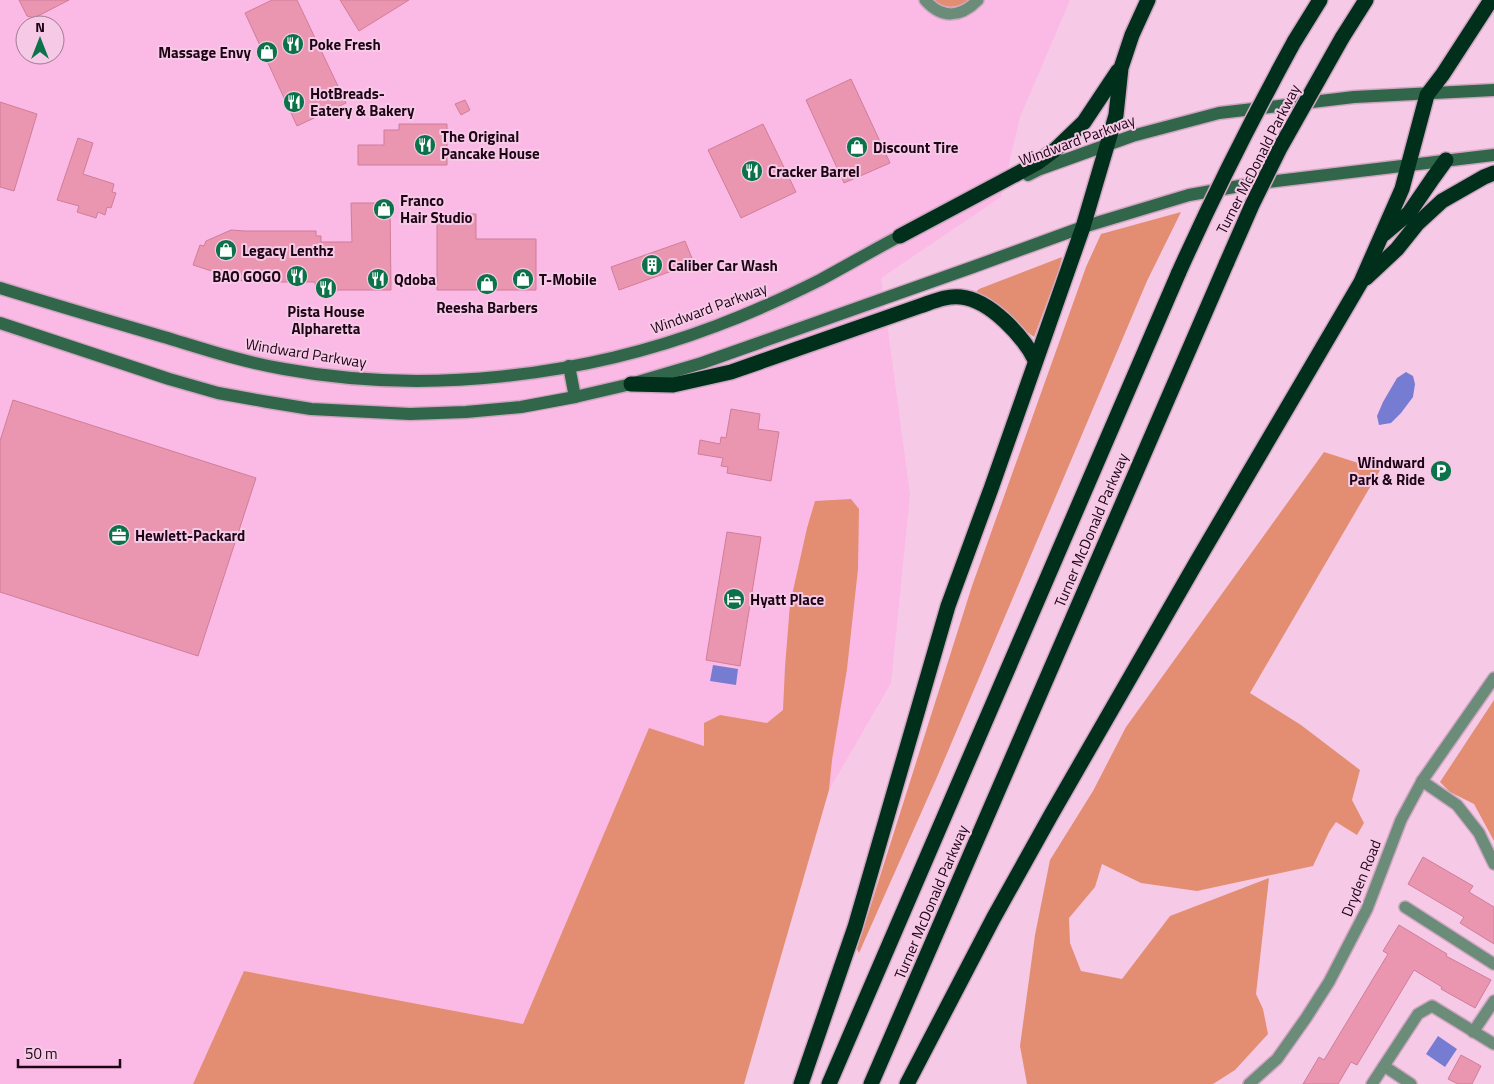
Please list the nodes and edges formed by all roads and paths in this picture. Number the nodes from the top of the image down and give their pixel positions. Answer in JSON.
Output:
{"nodes":[{"id":1,"x":925,"y":0,"type":"edge"},
{"id":2,"x":978,"y":0,"type":"edge"},
{"id":3,"x":1148,"y":0,"type":"edge"},
{"id":4,"x":1320,"y":0,"type":"edge"},
{"id":5,"x":1366,"y":0,"type":"edge"},
{"id":6,"x":1491,"y":0,"type":"edge"},
{"id":7,"x":1121,"y":68,"type":"junction"},
{"id":8,"x":1494,"y":90,"type":"edge"},
{"id":9,"x":1427,"y":95,"type":"junction"},
{"id":10,"x":1109,"y":143,"type":"junction"},
{"id":11,"x":1494,"y":155,"type":"edge"},
{"id":12,"x":1446,"y":160,"type":"junction"},
{"id":13,"x":1409,"y":166,"type":"junction"},
{"id":14,"x":1494,"y":173,"type":"edge"},
{"id":15,"x":1084,"y":227,"type":"junction"},
{"id":16,"x":900,"y":236,"type":"junction"},
{"id":17,"x":1381,"y":236,"type":"junction"},
{"id":18,"x":1361,"y":282,"type":"junction"},
{"id":19,"x":0,"y":288,"type":"edge"},
{"id":20,"x":0,"y":323,"type":"edge"},
{"id":21,"x":1035,"y":360,"type":"junction"},
{"id":22,"x":569,"y":366,"type":"junction"},
{"id":23,"x":631,"y":384,"type":"junction"},
{"id":24,"x":575,"y":397,"type":"junction"},
{"id":25,"x":1494,"y":678,"type":"edge"},
{"id":26,"x":1422,"y":781,"type":"junction"},
{"id":27,"x":1494,"y":864,"type":"edge"},
{"id":28,"x":1405,"y":907,"type":"dead end"},
{"id":29,"x":1494,"y":964,"type":"edge"},
{"id":30,"x":1494,"y":1002,"type":"edge"},
{"id":31,"x":1473,"y":1032,"type":"junction"},
{"id":32,"x":1494,"y":1044,"type":"edge"},
{"id":33,"x":1384,"y":1066,"type":"junction"},
{"id":34,"x":802,"y":1084,"type":"edge"},
{"id":35,"x":829,"y":1084,"type":"edge"},
{"id":36,"x":871,"y":1084,"type":"edge"},
{"id":37,"x":907,"y":1084,"type":"edge"},
{"id":38,"x":1249,"y":1084,"type":"edge"},
{"id":39,"x":1372,"y":1084,"type":"edge"},
{"id":40,"x":1410,"y":1084,"type":"edge"}],
"edges":[{"from":1,"to":2,"type":"street"},
{"from":3,"to":7,"type":"highway"},
{"from":4,"to":35,"type":"highway","name":"Turner McDonald Parkway","bridge":true},
{"from":5,"to":36,"type":"highway","name":"Turner McDonald Parkway","bridge":true},
{"from":6,"to":9,"type":"highway"},
{"from":7,"to":10,"type":"highway"},
{"from":7,"to":16,"type":"highway"},
{"from":8,"to":9,"type":"main road","name":"Windward Parkway"},
{"from":9,"to":10,"type":"main road","name":"Windward Parkway"},
{"from":9,"to":13,"type":"highway"},
{"from":10,"to":15,"type":"highway"},
{"from":10,"to":16,"type":"main road","name":"Windward Parkway"},
{"from":11,"to":12,"type":"main road"},
{"from":12,"to":13,"type":"main road"},
{"from":12,"to":17,"type":"highway"},
{"from":13,"to":15,"type":"main road"},
{"from":13,"to":17,"type":"highway"},
{"from":14,"to":18,"type":"highway"},
{"from":15,"to":21,"type":"highway"},
{"from":15,"to":23,"type":"main road"},
{"from":16,"to":22,"type":"main road","name":"Windward Parkway"},
{"from":17,"to":18,"type":"highway"},
{"from":18,"to":37,"type":"highway"},
{"from":19,"to":22,"type":"main road","name":"Windward Parkway"},
{"from":20,"to":24,"type":"main road"},
{"from":21,"to":23,"type":"highway"},
{"from":21,"to":34,"type":"highway"},
{"from":22,"to":24,"type":"main road"},
{"from":23,"to":24,"type":"main road"},
{"from":25,"to":26,"type":"street","name":"Dryden Road"},
{"from":26,"to":27,"type":"street"},
{"from":26,"to":38,"type":"street","name":"Dryden Road"},
{"from":28,"to":29,"type":"street"},
{"from":30,"to":31,"type":"street"},
{"from":31,"to":32,"type":"street"},
{"from":31,"to":33,"type":"street"},
{"from":33,"to":39,"type":"street"},
{"from":33,"to":40,"type":"street"}]}
